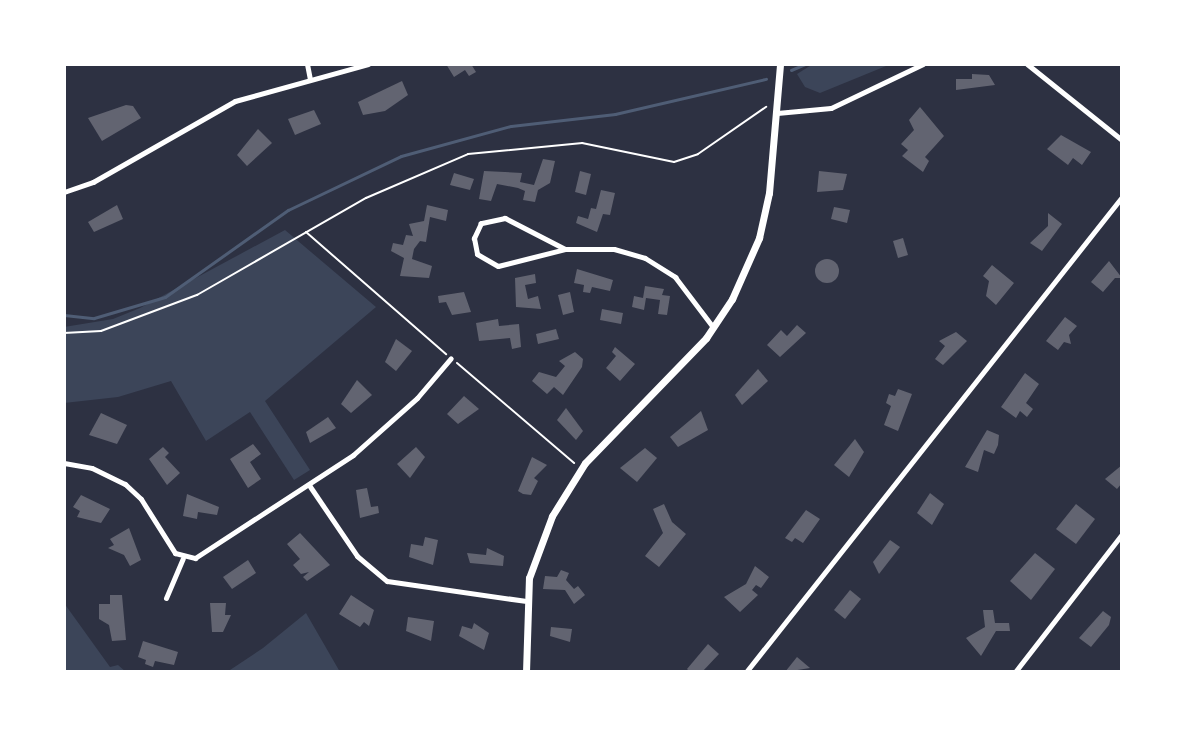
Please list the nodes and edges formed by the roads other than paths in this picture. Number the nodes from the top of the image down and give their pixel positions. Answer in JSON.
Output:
{"nodes":[{"id":1,"x":307,"y":64,"type":"edge"},
{"id":2,"x":368,"y":64,"type":"edge"},
{"id":3,"x":780,"y":64,"type":"edge"},
{"id":4,"x":923,"y":64,"type":"edge"},
{"id":5,"x":1027,"y":64,"type":"edge"},
{"id":6,"x":310,"y":79,"type":"junction"},
{"id":7,"x":777,"y":113,"type":"junction"},
{"id":8,"x":1122,"y":140,"type":"edge"},
{"id":9,"x":64,"y":192,"type":"edge"},
{"id":10,"x":1122,"y":197,"type":"edge"},
{"id":11,"x":565,"y":249,"type":"junction"},
{"id":12,"x":713,"y":327,"type":"junction"},
{"id":13,"x":451,"y":358,"type":"road end"},
{"id":14,"x":64,"y":463,"type":"edge"},
{"id":15,"x":309,"y":485,"type":"junction"},
{"id":16,"x":1122,"y":534,"type":"edge"},
{"id":17,"x":183,"y":558,"type":"junction"},
{"id":18,"x":166,"y":598,"type":"dead end"},
{"id":19,"x":525,"y":601,"type":"junction"},
{"id":20,"x":526,"y":672,"type":"edge"},
{"id":21,"x":746,"y":672,"type":"edge"},
{"id":22,"x":1015,"y":672,"type":"edge"}],
"edges":[{"from":1,"to":6,"type":"street"},
{"from":2,"to":6,"type":"street"},
{"from":3,"to":7,"type":"street"},
{"from":4,"to":7,"type":"street"},
{"from":5,"to":8,"type":"street"},
{"from":6,"to":9,"type":"street"},
{"from":7,"to":12,"type":"street"},
{"from":10,"to":21,"type":"street"},
{"from":11,"to":11,"type":"street"},
{"from":11,"to":12,"type":"street"},
{"from":12,"to":19,"type":"street"},
{"from":13,"to":15,"type":"street"},
{"from":14,"to":17,"type":"street"},
{"from":15,"to":17,"type":"street"},
{"from":15,"to":19,"type":"street"},
{"from":16,"to":22,"type":"street"},
{"from":17,"to":18,"type":"street"},
{"from":19,"to":20,"type":"street"}]}
